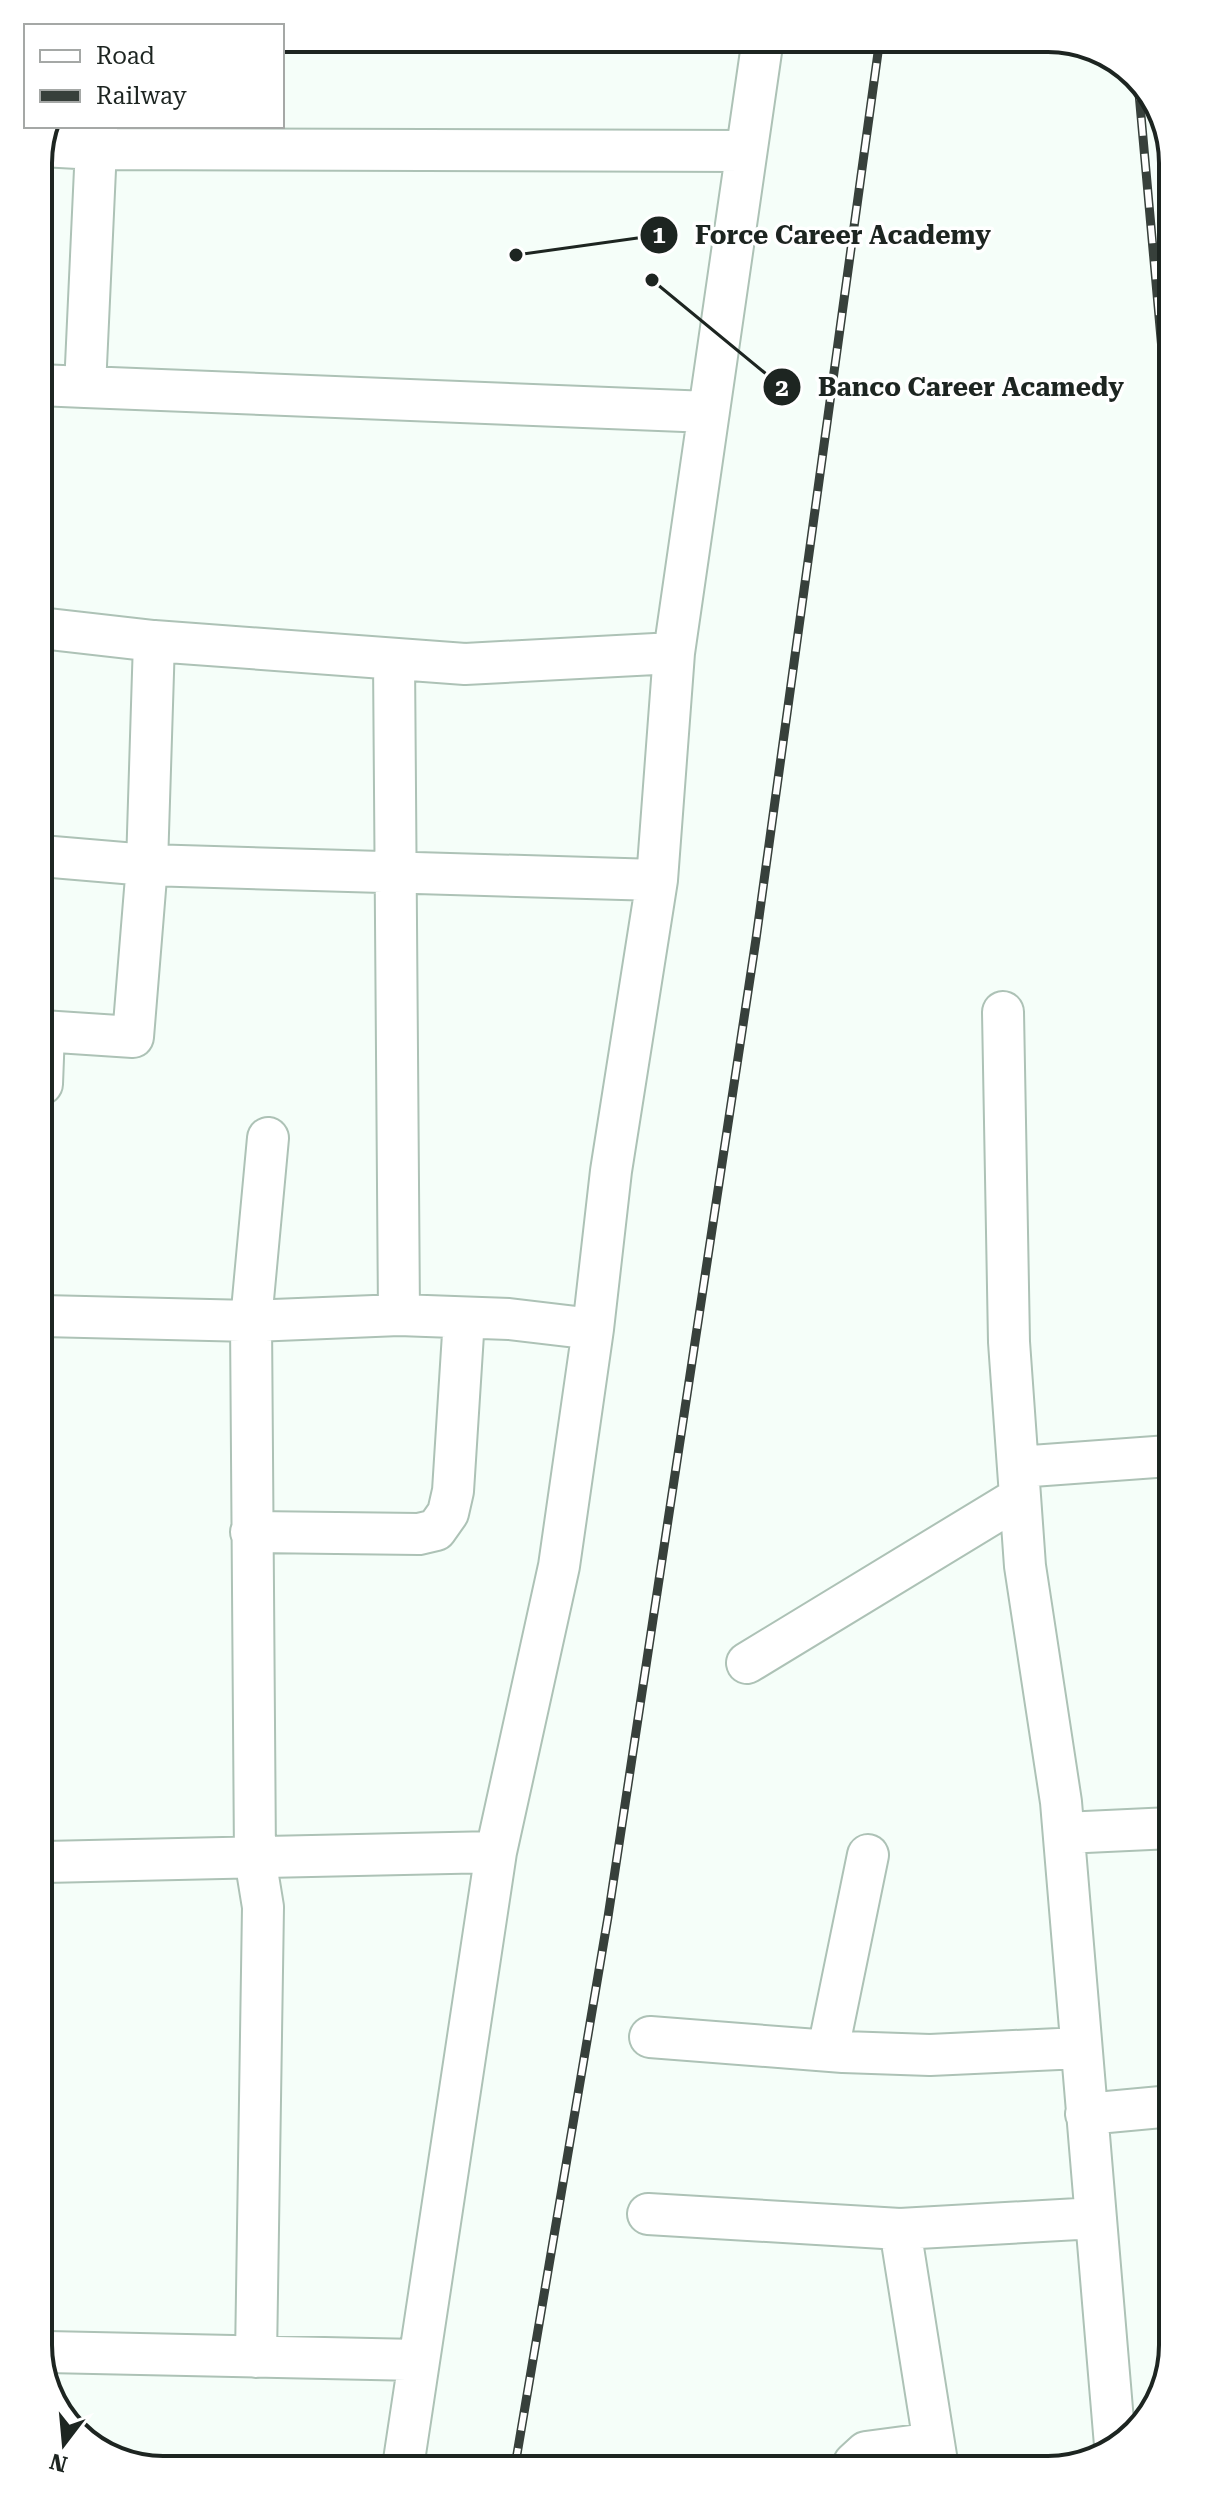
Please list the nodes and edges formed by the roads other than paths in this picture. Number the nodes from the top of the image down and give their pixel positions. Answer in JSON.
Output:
{"nodes":[{"id":1,"x":761,"y":52,"type":"edge"},
{"id":2,"x":97,"y":138,"type":"edge"},
{"id":3,"x":54,"y":144,"type":"edge"},
{"id":4,"x":745,"y":151,"type":"junction"},
{"id":5,"x":52,"y":386,"type":"edge"},
{"id":6,"x":85,"y":387,"type":"junction"},
{"id":7,"x":709,"y":412,"type":"junction"},
{"id":8,"x":52,"y":629,"type":"edge"},
{"id":9,"x":154,"y":641,"type":"junction"},
{"id":10,"x":674,"y":653,"type":"junction"},
{"id":11,"x":394,"y":659,"type":"junction"},
{"id":12,"x":52,"y":857,"type":"edge"},
{"id":13,"x":147,"y":865,"type":"junction"},
{"id":14,"x":397,"y":873,"type":"junction"},
{"id":15,"x":657,"y":880,"type":"junction"},
{"id":16,"x":1003,"y":1012,"type":"dead end"},
{"id":17,"x":52,"y":1032,"type":"edge"},
{"id":18,"x":268,"y":1138,"type":"dead end"},
{"id":19,"x":399,"y":1315,"type":"junction"},
{"id":20,"x":52,"y":1316,"type":"edge"},
{"id":21,"x":464,"y":1318,"type":"junction"},
{"id":22,"x":251,"y":1321,"type":"junction"},
{"id":23,"x":593,"y":1329,"type":"junction"},
{"id":24,"x":1159,"y":1458,"type":"edge"},
{"id":25,"x":1019,"y":1482,"type":"junction"},
{"id":26,"x":251,"y":1532,"type":"junction"},
{"id":27,"x":747,"y":1663,"type":"dead end"},
{"id":28,"x":1159,"y":1829,"type":"edge"},
{"id":29,"x":1064,"y":1833,"type":"junction"},
{"id":30,"x":496,"y":1852,"type":"junction"},
{"id":31,"x":868,"y":1855,"type":"dead end"},
{"id":32,"x":255,"y":1858,"type":"junction"},
{"id":33,"x":52,"y":1862,"type":"edge"},
{"id":34,"x":650,"y":2037,"type":"dead end"},
{"id":35,"x":1080,"y":2048,"type":"junction"},
{"id":36,"x":828,"y":2050,"type":"junction"},
{"id":37,"x":1159,"y":2107,"type":"edge"},
{"id":38,"x":1086,"y":2114,"type":"junction"},
{"id":39,"x":648,"y":2214,"type":"dead end"},
{"id":40,"x":1096,"y":2218,"type":"junction"},
{"id":41,"x":900,"y":2229,"type":"junction"},
{"id":42,"x":53,"y":2352,"type":"edge"},
{"id":43,"x":256,"y":2357,"type":"junction"},
{"id":44,"x":418,"y":2360,"type":"junction"},
{"id":45,"x":1117,"y":2432,"type":"edge"},
{"id":46,"x":936,"y":2453,"type":"edge"},
{"id":47,"x":405,"y":2456,"type":"edge"},
{"id":48,"x":862,"y":2456,"type":"edge"}],
"edges":[{"from":1,"to":4,"type":"street"},
{"from":2,"to":3,"type":"street"},
{"from":2,"to":4,"type":"street"},
{"from":2,"to":6,"type":"street"},
{"from":4,"to":7,"type":"street"},
{"from":5,"to":6,"type":"street"},
{"from":6,"to":7,"type":"street"},
{"from":7,"to":10,"type":"street"},
{"from":8,"to":9,"type":"street"},
{"from":9,"to":11,"type":"street"},
{"from":9,"to":13,"type":"street"},
{"from":10,"to":11,"type":"street"},
{"from":10,"to":15,"type":"street"},
{"from":11,"to":14,"type":"street"},
{"from":12,"to":13,"type":"street"},
{"from":13,"to":14,"type":"street"},
{"from":13,"to":17,"type":"street"},
{"from":14,"to":15,"type":"street"},
{"from":14,"to":19,"type":"street"},
{"from":15,"to":23,"type":"street"},
{"from":16,"to":25,"type":"street"},
{"from":18,"to":22,"type":"street"},
{"from":19,"to":21,"type":"street"},
{"from":19,"to":22,"type":"street"},
{"from":20,"to":22,"type":"street"},
{"from":21,"to":23,"type":"street"},
{"from":21,"to":26,"type":"street"},
{"from":22,"to":26,"type":"street"},
{"from":23,"to":30,"type":"street"},
{"from":24,"to":25,"type":"street"},
{"from":25,"to":27,"type":"street"},
{"from":25,"to":29,"type":"street"},
{"from":26,"to":32,"type":"street"},
{"from":28,"to":29,"type":"street"},
{"from":29,"to":35,"type":"street"},
{"from":30,"to":32,"type":"street"},
{"from":30,"to":44,"type":"street"},
{"from":31,"to":36,"type":"street"},
{"from":32,"to":33,"type":"street"},
{"from":32,"to":43,"type":"street"},
{"from":34,"to":36,"type":"street"},
{"from":35,"to":36,"type":"street"},
{"from":35,"to":38,"type":"street"},
{"from":37,"to":38,"type":"street"},
{"from":38,"to":40,"type":"street"},
{"from":39,"to":41,"type":"street"},
{"from":40,"to":41,"type":"street"},
{"from":40,"to":45,"type":"street"},
{"from":41,"to":46,"type":"street"},
{"from":42,"to":43,"type":"street"},
{"from":43,"to":44,"type":"street"},
{"from":44,"to":47,"type":"street"},
{"from":46,"to":48,"type":"street"}]}
